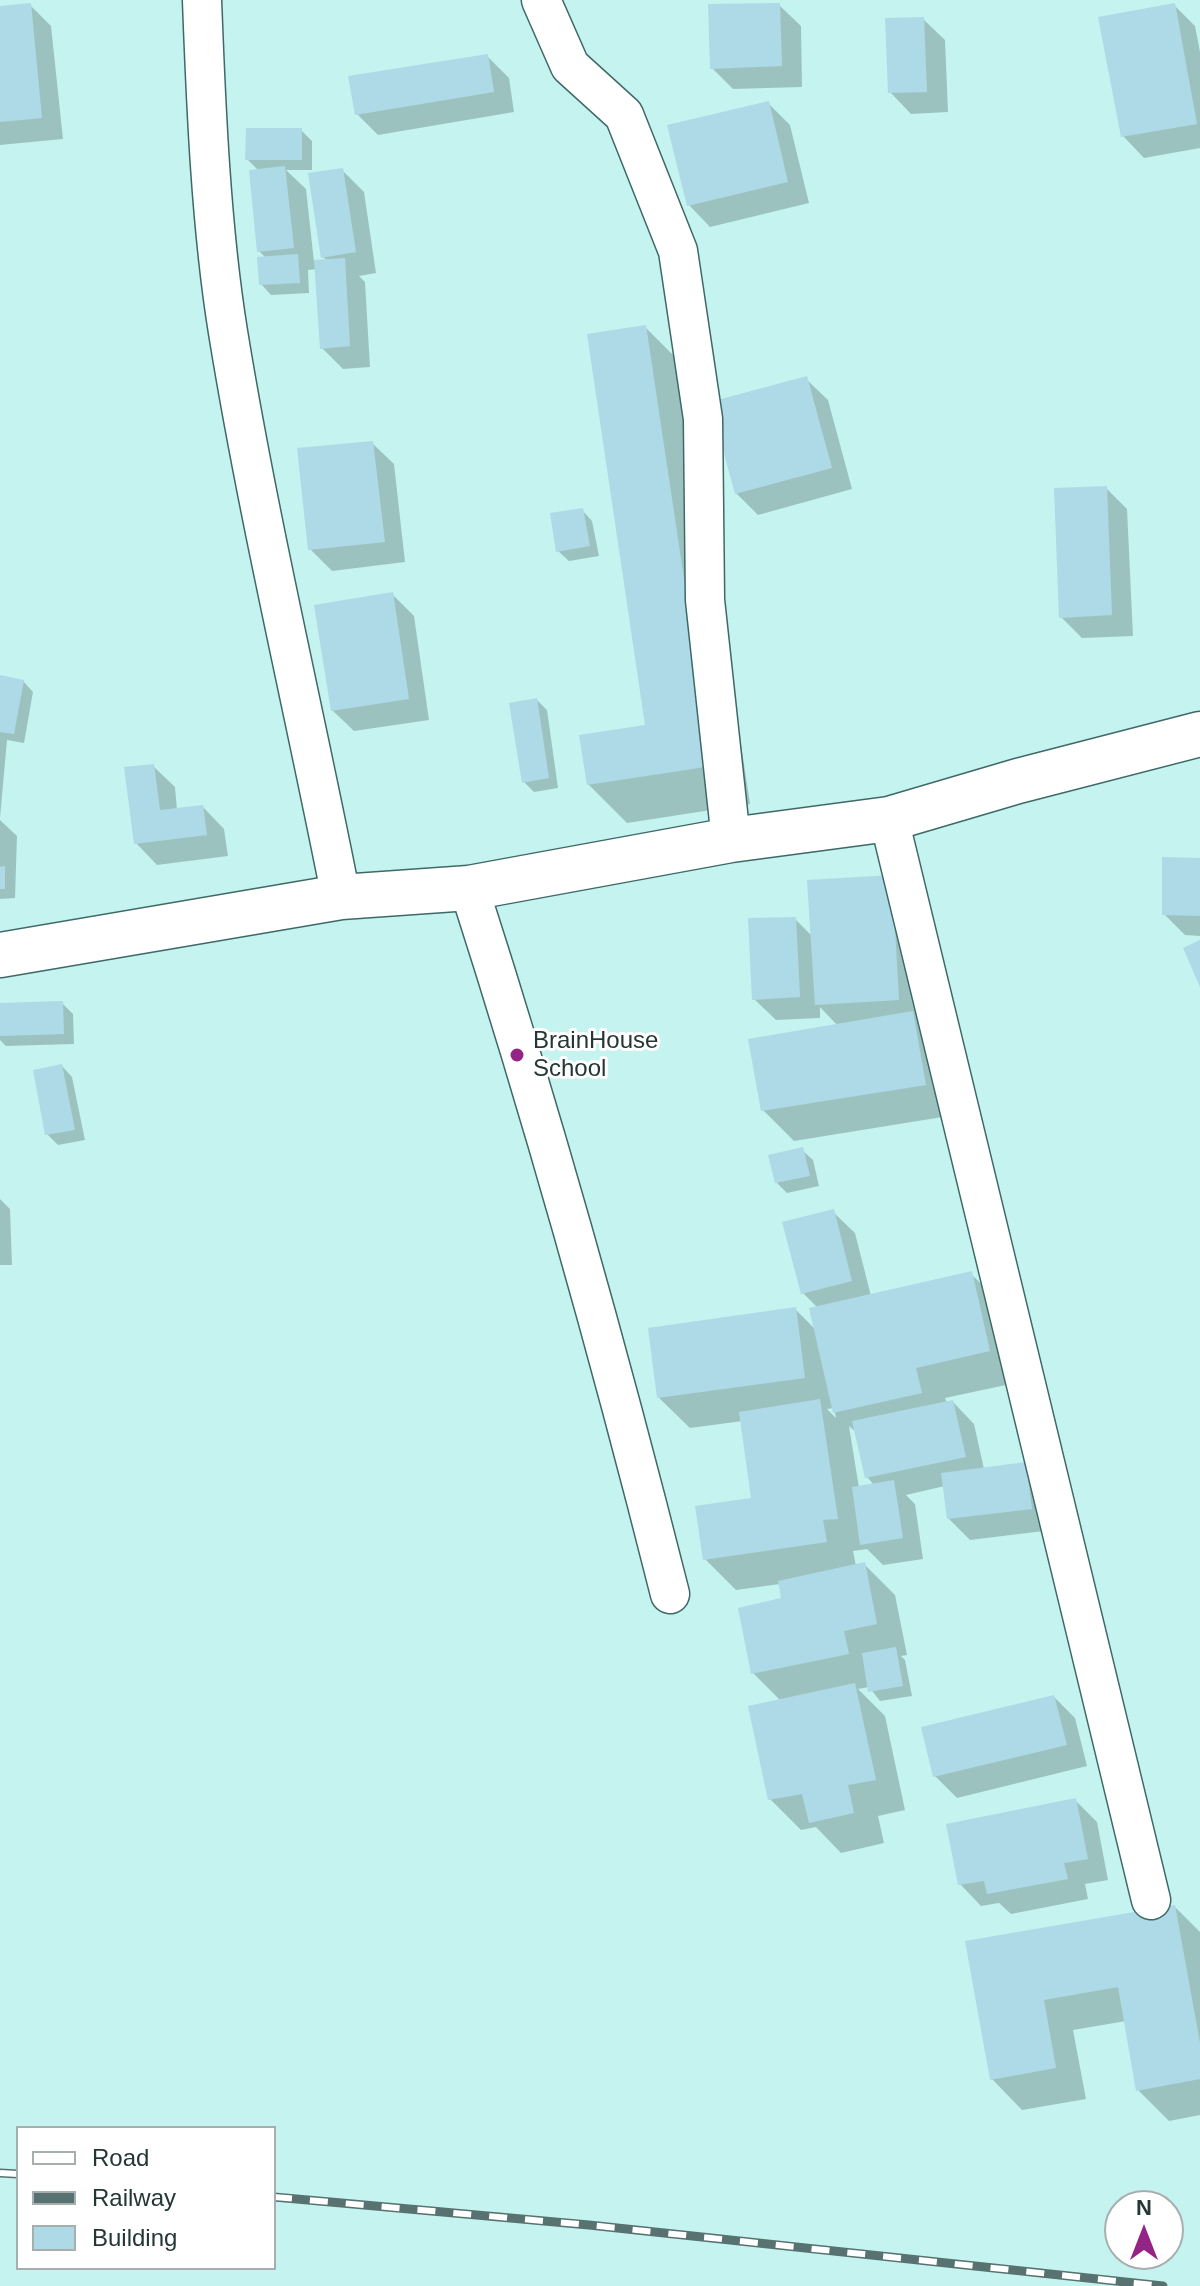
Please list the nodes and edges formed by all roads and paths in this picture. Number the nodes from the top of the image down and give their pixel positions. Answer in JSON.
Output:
{"nodes":[{"id":1,"x":202,"y":0,"type":"edge"},
{"id":2,"x":541,"y":0,"type":"edge"},
{"id":3,"x":1200,"y":734,"type":"edge"},
{"id":4,"x":889,"y":819,"type":"junction"},
{"id":5,"x":731,"y":840,"type":"junction"},
{"id":6,"x":469,"y":888,"type":"junction"},
{"id":7,"x":341,"y":897,"type":"junction"},
{"id":8,"x":0,"y":955,"type":"edge"},
{"id":9,"x":670,"y":1594,"type":"dead end"},
{"id":10,"x":1151,"y":1900,"type":"dead end"}],
"edges":[{"from":1,"to":7,"type":"street"},
{"from":2,"to":5,"type":"street"},
{"from":3,"to":4,"type":"main road"},
{"from":4,"to":5,"type":"main road"},
{"from":4,"to":10,"type":"street"},
{"from":5,"to":6,"type":"main road"},
{"from":6,"to":7,"type":"main road"},
{"from":6,"to":9,"type":"street"},
{"from":7,"to":8,"type":"main road"}]}
